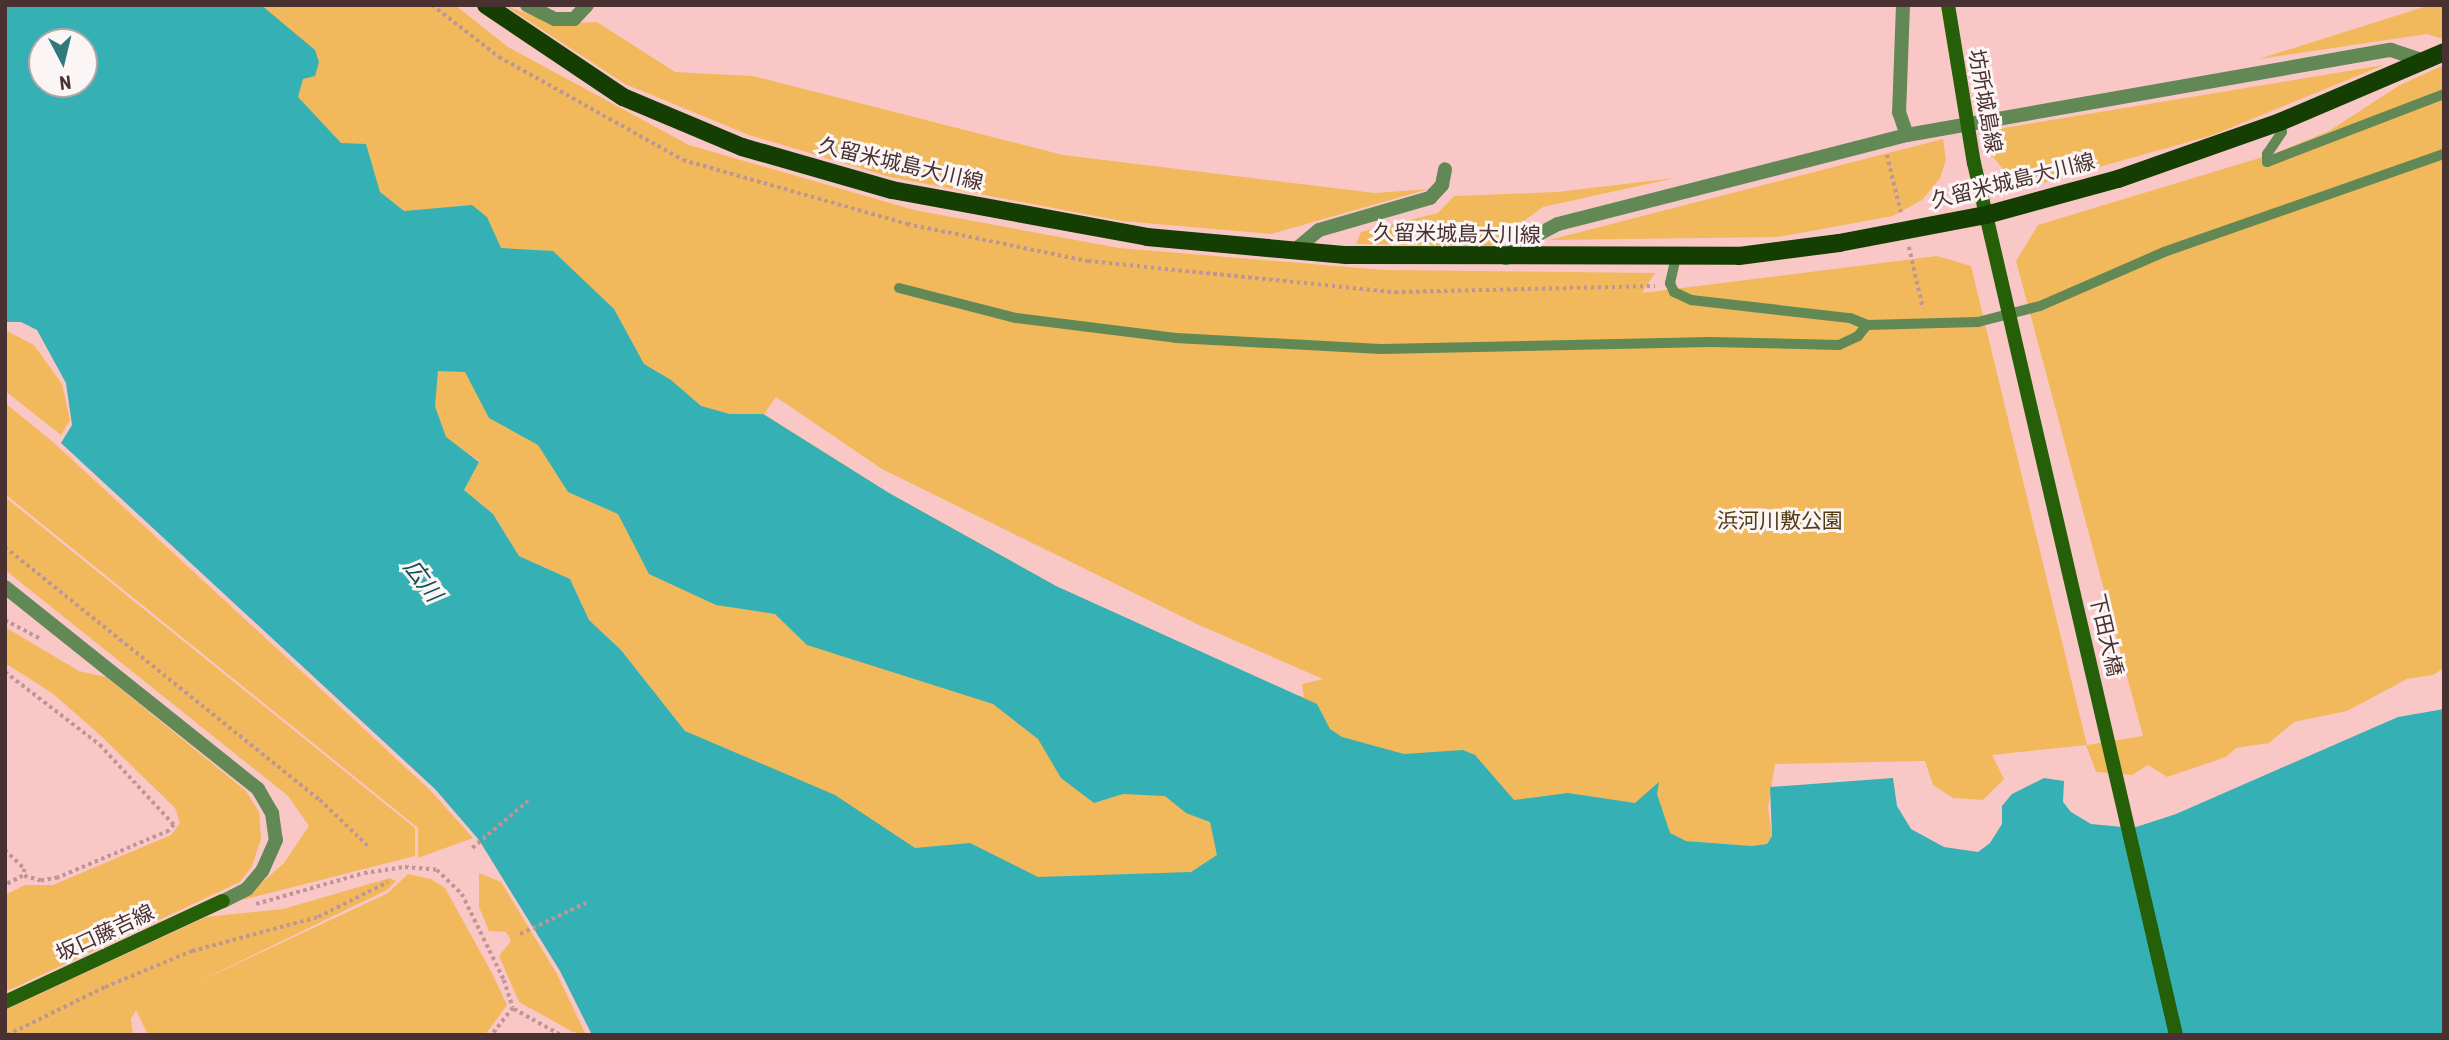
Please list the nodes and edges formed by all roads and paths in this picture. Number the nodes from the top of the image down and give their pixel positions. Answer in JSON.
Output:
{"nodes":[{"id":1,"x":486,"y":5,"type":"edge"},
{"id":2,"x":527,"y":5,"type":"edge"},
{"id":3,"x":1903,"y":5,"type":"edge"},
{"id":4,"x":1948,"y":5,"type":"edge"},
{"id":5,"x":582,"y":7,"type":"edge"},
{"id":6,"x":2444,"y":52,"type":"edge"},
{"id":7,"x":2424,"y":61,"type":"junction"},
{"id":8,"x":2444,"y":94,"type":"edge"},
{"id":9,"x":2280,"y":122,"type":"junction"},
{"id":10,"x":1907,"y":135,"type":"junction"},
{"id":11,"x":1884,"y":140,"type":"junction"},
{"id":12,"x":2444,"y":154,"type":"edge"},
{"id":13,"x":1445,"y":169,"type":"dead end"},
{"id":14,"x":1986,"y":215,"type":"junction"},
{"id":15,"x":1905,"y":230,"type":"junction"},
{"id":16,"x":1994,"y":245,"type":"joint"},
{"id":17,"x":1295,"y":250,"type":"junction"},
{"id":18,"x":1676,"y":257,"type":"junction"},
{"id":19,"x":1506,"y":258,"type":"junction"},
{"id":20,"x":899,"y":288,"type":"dead end"},
{"id":21,"x":1923,"y":310,"type":"dead end"},
{"id":22,"x":1867,"y":325,"type":"junction"},
{"id":23,"x":5,"y":547,"type":"edge"},
{"id":24,"x":5,"y":587,"type":"edge"},
{"id":25,"x":5,"y":672,"type":"edge"},
{"id":26,"x":528,"y":801,"type":"dead end"},
{"id":27,"x":368,"y":846,"type":"dead end"},
{"id":28,"x":472,"y":848,"type":"dead end"},
{"id":29,"x":5,"y":850,"type":"edge"},
{"id":30,"x":23,"y":876,"type":"junction"},
{"id":31,"x":388,"y":882,"type":"dead end"},
{"id":32,"x":5,"y":885,"type":"edge"},
{"id":33,"x":223,"y":901,"type":"junction"},
{"id":34,"x":586,"y":903,"type":"dead end"},
{"id":35,"x":520,"y":934,"type":"dead end"},
{"id":36,"x":5,"y":1002,"type":"edge"},
{"id":37,"x":513,"y":1008,"type":"junction"},
{"id":38,"x":7,"y":1035,"type":"edge"},
{"id":39,"x":492,"y":1035,"type":"edge"},
{"id":40,"x":561,"y":1035,"type":"edge"},
{"id":41,"x":2176,"y":1035,"type":"edge"}],
"edges":[{"from":1,"to":17,"type":"main road","name":"久留米城島大川線"},
{"from":2,"to":5,"type":"street"},
{"from":3,"to":10,"type":"street"},
{"from":4,"to":14,"type":"main road","name":"坊所城島線"},
{"from":6,"to":7,"type":"main road","name":"久留米城島大川線"},
{"from":7,"to":9,"type":"main road","name":"久留米城島大川線"},
{"from":7,"to":10,"type":"street"},
{"from":8,"to":9,"type":"lane"},
{"from":9,"to":14,"type":"main road","name":"久留米城島大川線"},
{"from":10,"to":11,"type":"street"},
{"from":11,"to":15,"type":"path"},
{"from":11,"to":19,"type":"street"},
{"from":12,"to":22,"type":"lane"},
{"from":13,"to":17,"type":"street"},
{"from":14,"to":15,"type":"main road","name":"久留米城島大川線"},
{"from":14,"to":16,"type":"main road","name":"坊所城島線"},
{"from":15,"to":18,"type":"main road","name":"久留米城島大川線"},
{"from":15,"to":21,"type":"path"},
{"from":16,"to":41,"type":"main road","name":"下田大橋"},
{"from":17,"to":19,"type":"main road","name":"久留米城島大川線"},
{"from":18,"to":19,"type":"main road","name":"久留米城島大川線"},
{"from":18,"to":22,"type":"lane"},
{"from":20,"to":22,"type":"lane"},
{"from":23,"to":27,"type":"path"},
{"from":24,"to":33,"type":"street"},
{"from":25,"to":30,"type":"path"},
{"from":26,"to":28,"type":"path"},
{"from":29,"to":30,"type":"path"},
{"from":30,"to":32,"type":"path"},
{"from":31,"to":38,"type":"path"},
{"from":33,"to":36,"type":"main road","name":"坂口藤吉線"},
{"from":33,"to":37,"type":"path"},
{"from":34,"to":35,"type":"path"},
{"from":37,"to":39,"type":"path"},
{"from":37,"to":40,"type":"path"}]}
